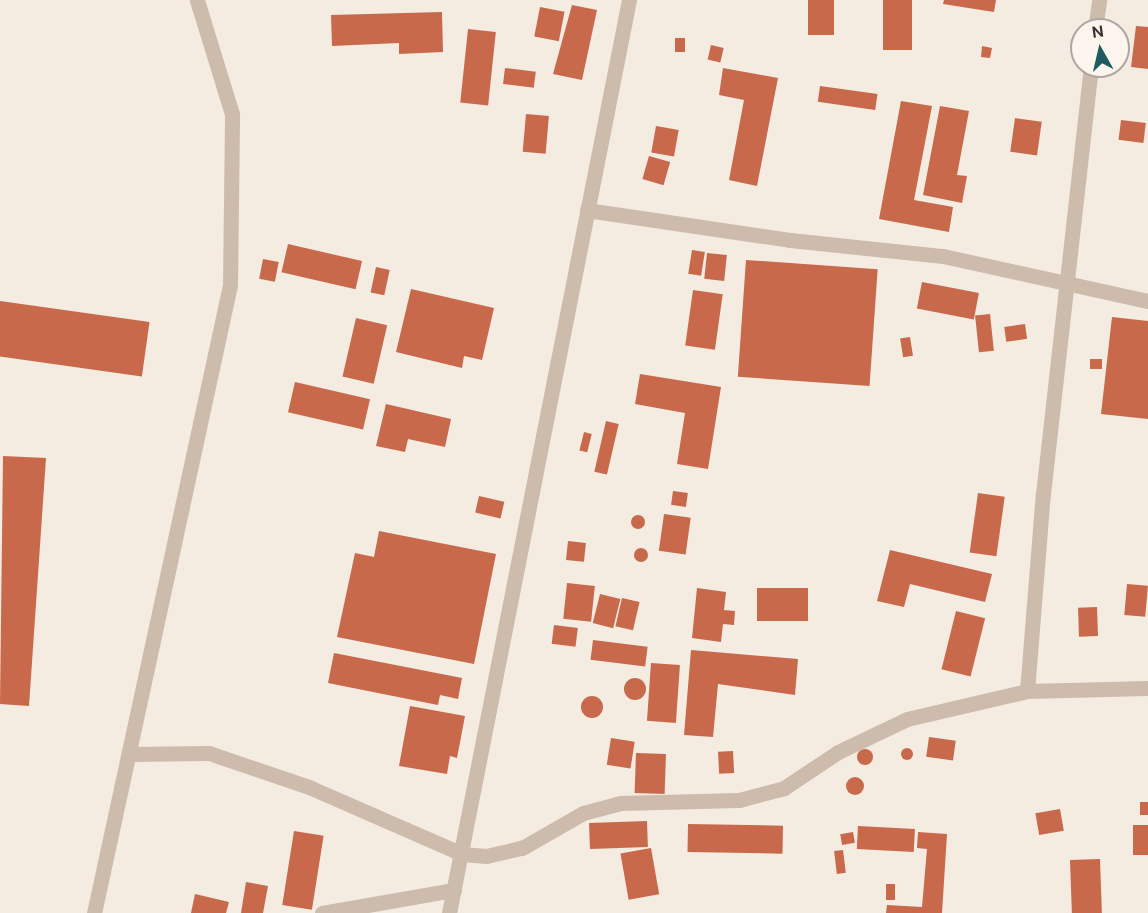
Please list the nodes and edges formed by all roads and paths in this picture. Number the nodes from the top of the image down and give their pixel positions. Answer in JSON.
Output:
{"nodes":[{"id":1,"x":197,"y":0,"type":"edge"},
{"id":2,"x":629,"y":0,"type":"edge"},
{"id":3,"x":1099,"y":0,"type":"edge"},
{"id":4,"x":1097,"y":18,"type":"edge"},
{"id":5,"x":1090,"y":78,"type":"edge"},
{"id":6,"x":587,"y":210,"type":"junction"},
{"id":7,"x":1064,"y":284,"type":"junction"},
{"id":8,"x":1148,"y":301,"type":"edge"},
{"id":9,"x":1148,"y":688,"type":"edge"},
{"id":10,"x":1027,"y":692,"type":"junction"},
{"id":11,"x":130,"y":754,"type":"junction"},
{"id":12,"x":462,"y":854,"type":"junction"},
{"id":13,"x":454,"y":890,"type":"junction"},
{"id":14,"x":94,"y":913,"type":"edge"},
{"id":15,"x":322,"y":913,"type":"edge"},
{"id":16,"x":448,"y":913,"type":"edge"}],
"edges":[{"from":1,"to":11,"type":"street"},
{"from":2,"to":6,"type":"street"},
{"from":3,"to":4,"type":"street"},
{"from":5,"to":7,"type":"street"},
{"from":6,"to":7,"type":"street"},
{"from":6,"to":12,"type":"street"},
{"from":7,"to":8,"type":"street"},
{"from":7,"to":10,"type":"street"},
{"from":9,"to":10,"type":"street"},
{"from":10,"to":12,"type":"street"},
{"from":11,"to":12,"type":"street"},
{"from":11,"to":14,"type":"street"},
{"from":12,"to":13,"type":"street"},
{"from":13,"to":15,"type":"street"},
{"from":13,"to":16,"type":"street"}]}
